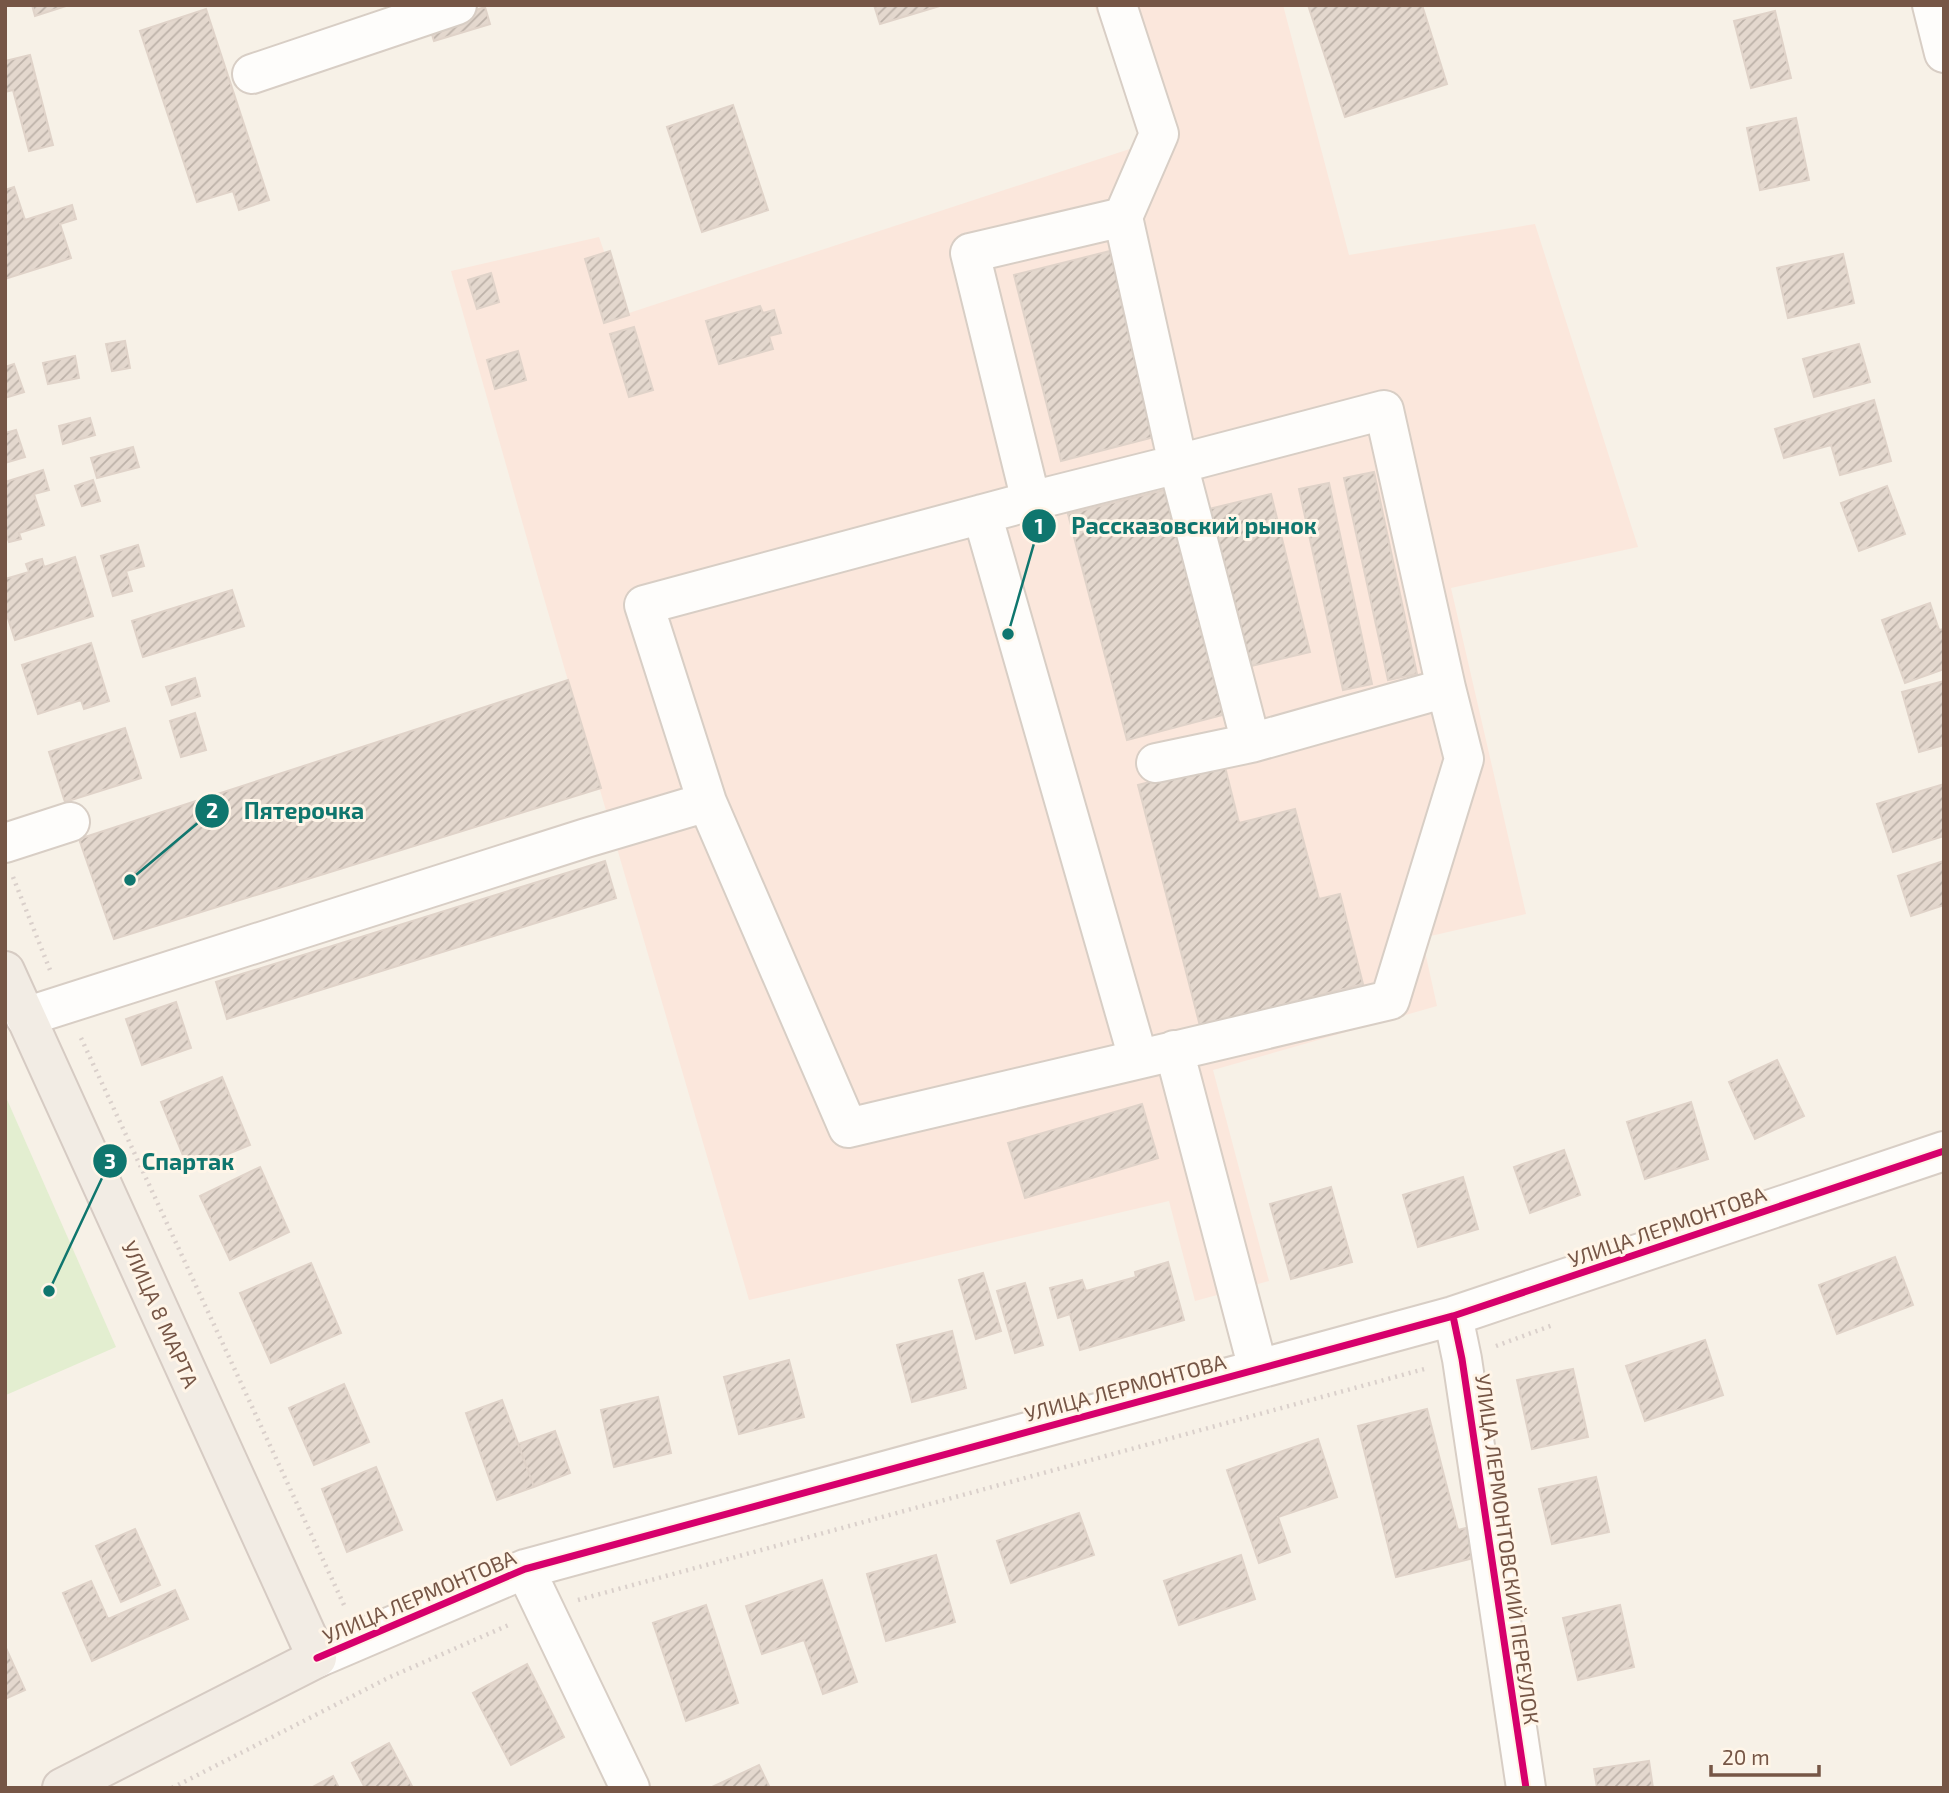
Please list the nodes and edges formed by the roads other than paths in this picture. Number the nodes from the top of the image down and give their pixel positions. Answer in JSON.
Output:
{"nodes":[{"id":1,"x":457,"y":5,"type":"edge"},
{"id":2,"x":1117,"y":5,"type":"edge"},
{"id":3,"x":1932,"y":5,"type":"edge"},
{"id":4,"x":1944,"y":52,"type":"edge"},
{"id":5,"x":252,"y":74,"type":"dead end"},
{"id":6,"x":1123,"y":218,"type":"junction"},
{"id":7,"x":1178,"y":464,"type":"junction"},
{"id":8,"x":1031,"y":501,"type":"junction"},
{"id":9,"x":982,"y":514,"type":"junction"},
{"id":10,"x":1446,"y":688,"type":"junction"},
{"id":11,"x":1251,"y":743,"type":"junction"},
{"id":12,"x":1156,"y":763,"type":"dead end"},
{"id":13,"x":707,"y":802,"type":"junction"},
{"id":14,"x":70,"y":822,"type":"dead end"},
{"id":15,"x":8,"y":856,"type":"edge"},
{"id":16,"x":5,"y":971,"type":"edge"},
{"id":17,"x":25,"y":1017,"type":"junction"},
{"id":18,"x":1156,"y":1054,"type":"junction"},
{"id":19,"x":1944,"y":1151,"type":"edge"},
{"id":20,"x":1453,"y":1316,"type":"junction"},
{"id":21,"x":1258,"y":1370,"type":"junction"},
{"id":22,"x":525,"y":1569,"type":"junction"},
{"id":23,"x":317,"y":1658,"type":"junction"},
{"id":24,"x":62,"y":1788,"type":"edge"},
{"id":25,"x":630,"y":1788,"type":"edge"},
{"id":26,"x":1526,"y":1788,"type":"edge"}],
"edges":[{"from":1,"to":5,"type":"street"},
{"from":2,"to":6,"type":"street"},
{"from":3,"to":4,"type":"street"},
{"from":6,"to":7,"type":"street"},
{"from":6,"to":8,"type":"street"},
{"from":7,"to":8,"type":"street"},
{"from":7,"to":10,"type":"street"},
{"from":7,"to":11,"type":"street"},
{"from":8,"to":9,"type":"street"},
{"from":9,"to":13,"type":"street"},
{"from":9,"to":18,"type":"street"},
{"from":10,"to":11,"type":"street"},
{"from":10,"to":18,"type":"street"},
{"from":11,"to":12,"type":"street"},
{"from":13,"to":17,"type":"street"},
{"from":13,"to":18,"type":"street"},
{"from":14,"to":15,"type":"street"},
{"from":16,"to":17,"type":"main road","name":"УЛИЦА 8 МАРТА"},
{"from":17,"to":23,"type":"main road","name":"УЛИЦА 8 МАРТА"},
{"from":18,"to":21,"type":"street"},
{"from":19,"to":20,"type":"street","name":"УЛИЦА ЛЕРМОНТОВА"},
{"from":20,"to":21,"type":"street","name":"УЛИЦА ЛЕРМОНТОВА"},
{"from":20,"to":26,"type":"street","name":"УЛИЦА ЛЕРМОНТОВСКИЙ ПЕРЕУЛОК"},
{"from":21,"to":22,"type":"street","name":"УЛИЦА ЛЕРМОНТОВА"},
{"from":22,"to":23,"type":"street","name":"УЛИЦА ЛЕРМОНТОВА"},
{"from":22,"to":25,"type":"street"},
{"from":23,"to":24,"type":"main road","name":"УЛИЦА ЛЕРМОНТОВА"}]}
